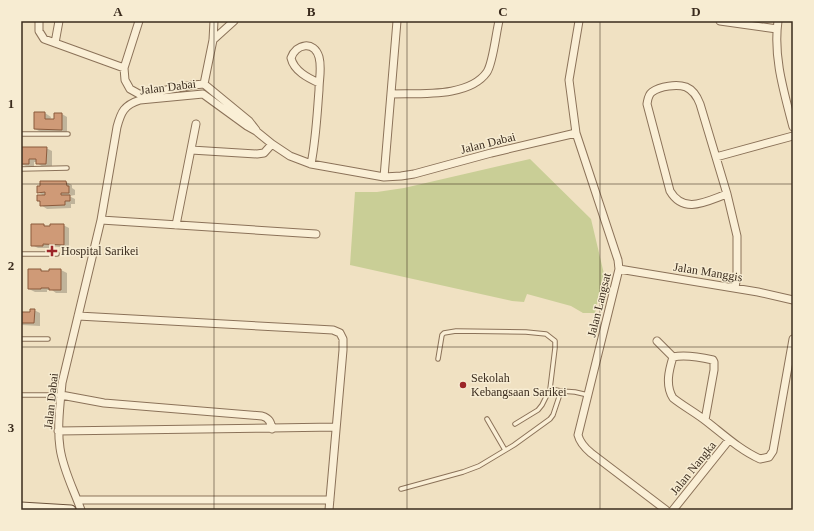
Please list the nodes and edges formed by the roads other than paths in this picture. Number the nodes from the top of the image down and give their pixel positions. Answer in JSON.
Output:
{"nodes":[{"id":1,"x":39,"y":21,"type":"edge"},
{"id":2,"x":59,"y":21,"type":"edge"},
{"id":3,"x":139,"y":21,"type":"edge"},
{"id":4,"x":214,"y":21,"type":"edge"},
{"id":5,"x":234,"y":21,"type":"edge"},
{"id":6,"x":397,"y":21,"type":"edge"},
{"id":7,"x":499,"y":21,"type":"edge"},
{"id":8,"x":579,"y":21,"type":"edge"},
{"id":9,"x":720,"y":21,"type":"edge"},
{"id":10,"x":778,"y":21,"type":"edge"},
{"id":11,"x":777,"y":29,"type":"junction"},
{"id":12,"x":213,"y":40,"type":"junction"},
{"id":13,"x":55,"y":43,"type":"junction"},
{"id":14,"x":124,"y":68,"type":"junction"},
{"id":15,"x":319,"y":83,"type":"junction"},
{"id":16,"x":204,"y":84,"type":"junction"},
{"id":17,"x":391,"y":94,"type":"junction"},
{"id":18,"x":196,"y":124,"type":"dead end"},
{"id":19,"x":793,"y":127,"type":"edge"},
{"id":20,"x":256,"y":131,"type":"junction"},
{"id":21,"x":576,"y":133,"type":"junction"},
{"id":22,"x":21,"y":134,"type":"edge"},
{"id":23,"x":68,"y":134,"type":"dead end"},
{"id":24,"x":793,"y":136,"type":"edge"},
{"id":25,"x":272,"y":144,"type":"junction"},
{"id":26,"x":191,"y":150,"type":"junction"},
{"id":27,"x":716,"y":157,"type":"junction"},
{"id":28,"x":311,"y":164,"type":"junction"},
{"id":29,"x":68,"y":168,"type":"dead end"},
{"id":30,"x":21,"y":169,"type":"edge"},
{"id":31,"x":384,"y":177,"type":"junction"},
{"id":32,"x":727,"y":194,"type":"junction"},
{"id":33,"x":101,"y":220,"type":"junction"},
{"id":34,"x":176,"y":225,"type":"junction"},
{"id":35,"x":316,"y":234,"type":"dead end"},
{"id":36,"x":21,"y":254,"type":"edge"},
{"id":37,"x":57,"y":254,"type":"dead end"},
{"id":38,"x":619,"y":269,"type":"junction"},
{"id":39,"x":735,"y":288,"type":"junction"},
{"id":40,"x":793,"y":300,"type":"edge"},
{"id":41,"x":78,"y":316,"type":"junction"},
{"id":42,"x":21,"y":339,"type":"edge"},
{"id":43,"x":48,"y":339,"type":"dead end"},
{"id":44,"x":793,"y":339,"type":"edge"},
{"id":45,"x":657,"y":342,"type":"dead end"},
{"id":46,"x":673,"y":357,"type":"junction"},
{"id":47,"x":438,"y":360,"type":"dead end"},
{"id":48,"x":550,"y":389,"type":"junction"},
{"id":49,"x":561,"y":391,"type":"junction"},
{"id":50,"x":21,"y":395,"type":"edge"},
{"id":51,"x":61,"y":395,"type":"junction"},
{"id":52,"x":588,"y":395,"type":"junction"},
{"id":53,"x":487,"y":419,"type":"dead end"},
{"id":54,"x":705,"y":420,"type":"junction"},
{"id":55,"x":515,"y":424,"type":"dead end"},
{"id":56,"x":336,"y":427,"type":"junction"},
{"id":57,"x":272,"y":429,"type":"junction"},
{"id":58,"x":58,"y":431,"type":"junction"},
{"id":59,"x":729,"y":440,"type":"junction"},
{"id":60,"x":506,"y":450,"type":"junction"},
{"id":61,"x":401,"y":489,"type":"dead end"},
{"id":62,"x":78,"y":500,"type":"junction"},
{"id":63,"x":330,"y":500,"type":"junction"},
{"id":64,"x":21,"y":507,"type":"edge"},
{"id":65,"x":71,"y":510,"type":"edge"},
{"id":66,"x":81,"y":510,"type":"edge"},
{"id":67,"x":329,"y":510,"type":"edge"},
{"id":68,"x":666,"y":510,"type":"edge"},
{"id":69,"x":673,"y":510,"type":"edge"}],
"edges":[{"from":1,"to":13,"type":"street"},
{"from":2,"to":13,"type":"street"},
{"from":3,"to":14,"type":"street"},
{"from":4,"to":12,"type":"street"},
{"from":5,"to":12,"type":"street"},
{"from":6,"to":17,"type":"street"},
{"from":7,"to":17,"type":"street"},
{"from":8,"to":21,"type":"street","name":"Jalan Langsat"},
{"from":9,"to":11,"type":"street"},
{"from":10,"to":11,"type":"street"},
{"from":11,"to":19,"type":"street"},
{"from":12,"to":16,"type":"street"},
{"from":13,"to":14,"type":"street"},
{"from":14,"to":16,"type":"street"},
{"from":15,"to":15,"type":"street"},
{"from":15,"to":28,"type":"street"},
{"from":16,"to":20,"type":"street"},
{"from":17,"to":31,"type":"street"},
{"from":18,"to":26,"type":"street"},
{"from":20,"to":25,"type":"street","name":"Jalan Dabai"},
{"from":20,"to":33,"type":"street","name":"Jalan Dabai"},
{"from":21,"to":31,"type":"street","name":"Jalan Dabai"},
{"from":21,"to":38,"type":"street","name":"Jalan Langsat"},
{"from":22,"to":23,"type":"lane"},
{"from":24,"to":27,"type":"street"},
{"from":25,"to":26,"type":"street"},
{"from":25,"to":28,"type":"street","name":"Jalan Dabai"},
{"from":26,"to":34,"type":"street"},
{"from":27,"to":32,"type":"street"},
{"from":27,"to":32,"type":"street"},
{"from":28,"to":31,"type":"street","name":"Jalan Dabai"},
{"from":29,"to":30,"type":"lane"},
{"from":32,"to":39,"type":"street"},
{"from":33,"to":34,"type":"street"},
{"from":33,"to":41,"type":"street","name":"Jalan Dabai"},
{"from":34,"to":35,"type":"street"},
{"from":36,"to":37,"type":"lane"},
{"from":38,"to":39,"type":"street","name":"Jalan Manggis"},
{"from":38,"to":52,"type":"street","name":"Jalan Langsat"},
{"from":39,"to":40,"type":"street","name":"Jalan Manggis"},
{"from":41,"to":51,"type":"street","name":"Jalan Dabai"},
{"from":41,"to":56,"type":"street"},
{"from":42,"to":43,"type":"lane"},
{"from":44,"to":59,"type":"street"},
{"from":45,"to":46,"type":"street"},
{"from":46,"to":54,"type":"street"},
{"from":46,"to":54,"type":"street"},
{"from":47,"to":48,"type":"lane"},
{"from":48,"to":49,"type":"lane"},
{"from":48,"to":55,"type":"lane"},
{"from":49,"to":52,"type":"lane"},
{"from":49,"to":60,"type":"lane"},
{"from":50,"to":51,"type":"lane"},
{"from":51,"to":57,"type":"street"},
{"from":51,"to":58,"type":"street","name":"Jalan Dabai"},
{"from":52,"to":68,"type":"street","name":"Jalan Langsat"},
{"from":53,"to":60,"type":"lane"},
{"from":54,"to":59,"type":"street"},
{"from":56,"to":57,"type":"street"},
{"from":56,"to":63,"type":"street"},
{"from":57,"to":58,"type":"street"},
{"from":58,"to":62,"type":"street","name":"Jalan Dabai"},
{"from":59,"to":69,"type":"street","name":"Jalan Nangka"},
{"from":60,"to":61,"type":"lane"},
{"from":62,"to":63,"type":"street"},
{"from":62,"to":66,"type":"street","name":"Jalan Dabai"},
{"from":63,"to":67,"type":"street"},
{"from":64,"to":65,"type":"main road"}]}
